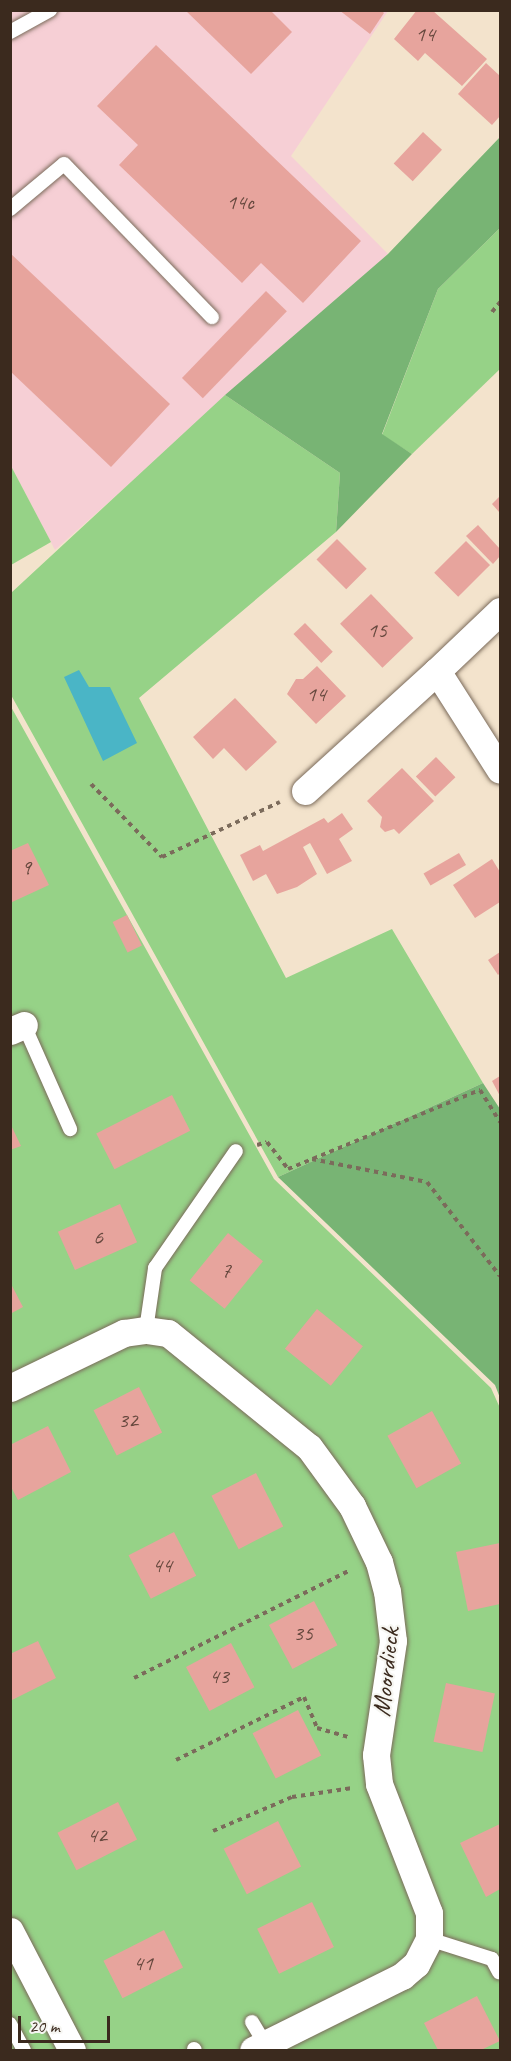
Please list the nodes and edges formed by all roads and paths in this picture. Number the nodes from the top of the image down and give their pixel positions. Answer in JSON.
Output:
{"nodes":[{"id":1,"x":50,"y":10,"type":"edge"},
{"id":2,"x":10,"y":32,"type":"edge"},
{"id":3,"x":10,"y":210,"type":"edge"},
{"id":4,"x":501,"y":302,"type":"edge"},
{"id":5,"x":492,"y":312,"type":"dead end"},
{"id":6,"x":213,"y":317,"type":"dead end"},
{"id":7,"x":501,"y":611,"type":"edge"},
{"id":8,"x":437,"y":671,"type":"junction"},
{"id":9,"x":501,"y":770,"type":"edge"},
{"id":10,"x":91,"y":784,"type":"dead end"},
{"id":11,"x":304,"y":791,"type":"joint"},
{"id":12,"x":17,"y":1028,"type":"edge"},
{"id":13,"x":501,"y":1122,"type":"edge"},
{"id":14,"x":70,"y":1130,"type":"dead end"},
{"id":15,"x":236,"y":1151,"type":"joint"},
{"id":16,"x":311,"y":1159,"type":"junction"},
{"id":17,"x":501,"y":1276,"type":"edge"},
{"id":18,"x":146,"y":1330,"type":"junction"},
{"id":19,"x":10,"y":1388,"type":"edge"},
{"id":20,"x":349,"y":1571,"type":"dead end"},
{"id":21,"x":134,"y":1678,"type":"dead end"},
{"id":22,"x":378,"y":1739,"type":"junction"},
{"id":23,"x":176,"y":1760,"type":"dead end"},
{"id":24,"x":379,"y":1784,"type":"junction"},
{"id":25,"x":213,"y":1831,"type":"dead end"},
{"id":26,"x":10,"y":1931,"type":"edge"},
{"id":27,"x":429,"y":1939,"type":"junction"},
{"id":28,"x":499,"y":1972,"type":"dead end"},
{"id":29,"x":10,"y":2024,"type":"edge"},
{"id":30,"x":257,"y":2039,"type":"edge"},
{"id":31,"x":24,"y":2050,"type":"edge"},
{"id":32,"x":72,"y":2050,"type":"edge"}],
"edges":[{"from":1,"to":2,"type":"lane"},
{"from":3,"to":6,"type":"lane"},
{"from":4,"to":5,"type":"path"},
{"from":7,"to":8,"type":"street"},
{"from":8,"to":9,"type":"street"},
{"from":8,"to":11,"type":"street"},
{"from":10,"to":11,"type":"path"},
{"from":12,"to":14,"type":"lane"},
{"from":13,"to":16,"type":"path"},
{"from":15,"to":16,"type":"path"},
{"from":15,"to":18,"type":"lane"},
{"from":16,"to":17,"type":"path"},
{"from":18,"to":19,"type":"street","name":"Moordieck"},
{"from":18,"to":22,"type":"street","name":"Moordieck"},
{"from":20,"to":21,"type":"path"},
{"from":22,"to":23,"type":"path"},
{"from":22,"to":24,"type":"street","name":"Moordieck"},
{"from":24,"to":25,"type":"path"},
{"from":24,"to":27,"type":"street","name":"Moordieck"},
{"from":26,"to":32,"type":"street"},
{"from":27,"to":28,"type":"lane"},
{"from":27,"to":30,"type":"street"},
{"from":29,"to":31,"type":"lane"}]}
